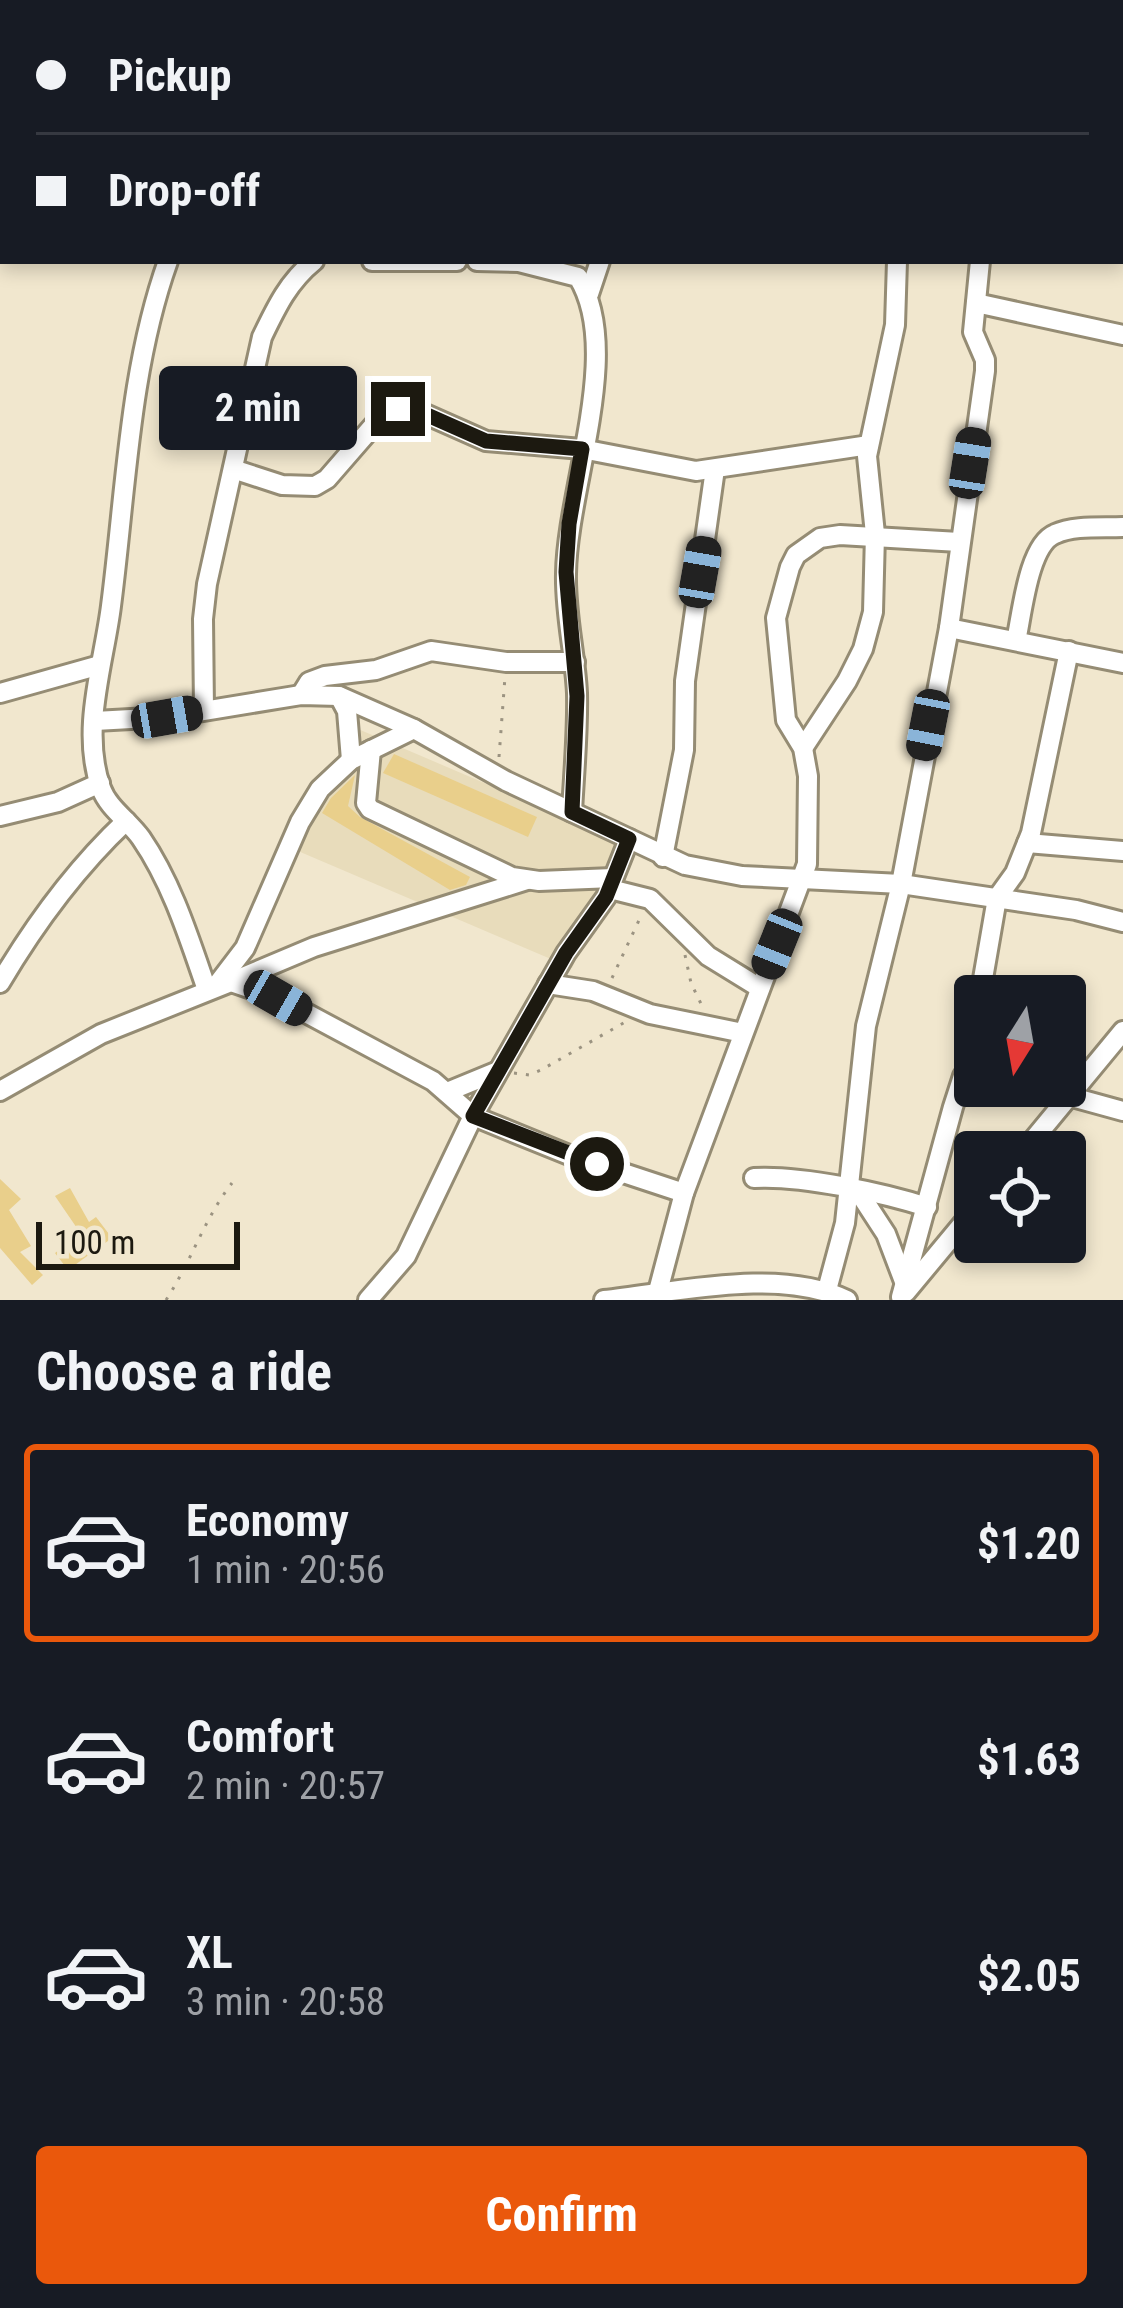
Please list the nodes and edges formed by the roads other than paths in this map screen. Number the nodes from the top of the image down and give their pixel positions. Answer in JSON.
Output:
{"nodes":[{"id":1,"x":167,"y":264,"type":"edge"},
{"id":2,"x":310,"y":264,"type":"edge"},
{"id":3,"x":513,"y":264,"type":"edge"},
{"id":4,"x":599,"y":264,"type":"edge"},
{"id":5,"x":897,"y":264,"type":"edge"},
{"id":6,"x":980,"y":264,"type":"edge"},
{"id":7,"x":589,"y":294,"type":"junction"},
{"id":8,"x":976,"y":303,"type":"junction"},
{"id":9,"x":1123,"y":335,"type":"edge"},
{"id":10,"x":869,"y":445,"type":"junction"},
{"id":11,"x":582,"y":449,"type":"junction"},
{"id":12,"x":233,"y":469,"type":"junction"},
{"id":13,"x":715,"y":469,"type":"junction"},
{"id":14,"x":1123,"y":527,"type":"edge"},
{"id":15,"x":875,"y":534,"type":"junction"},
{"id":16,"x":959,"y":542,"type":"junction"},
{"id":17,"x":949,"y":628,"type":"junction"},
{"id":18,"x":1016,"y":641,"type":"junction"},
{"id":19,"x":1069,"y":652,"type":"junction"},
{"id":20,"x":574,"y":662,"type":"junction"},
{"id":21,"x":1123,"y":663,"type":"edge"},
{"id":22,"x":100,"y":664,"type":"junction"},
{"id":23,"x":0,"y":693,"type":"edge"},
{"id":24,"x":301,"y":695,"type":"junction"},
{"id":25,"x":339,"y":696,"type":"junction"},
{"id":26,"x":204,"y":710,"type":"junction"},
{"id":27,"x":95,"y":721,"type":"junction"},
{"id":28,"x":414,"y":729,"type":"junction"},
{"id":29,"x":802,"y":748,"type":"junction"},
{"id":30,"x":371,"y":750,"type":"junction"},
{"id":31,"x":351,"y":760,"type":"junction"},
{"id":32,"x":100,"y":783,"type":"junction"},
{"id":33,"x":572,"y":812,"type":"junction"},
{"id":34,"x":0,"y":816,"type":"edge"},
{"id":35,"x":126,"y":820,"type":"junction"},
{"id":36,"x":629,"y":839,"type":"junction"},
{"id":37,"x":1027,"y":843,"type":"junction"},
{"id":38,"x":1123,"y":851,"type":"edge"},
{"id":39,"x":663,"y":857,"type":"junction"},
{"id":40,"x":527,"y":880,"type":"junction"},
{"id":41,"x":798,"y":880,"type":"junction"},
{"id":42,"x":612,"y":884,"type":"junction"},
{"id":43,"x":901,"y":884,"type":"junction"},
{"id":44,"x":997,"y":898,"type":"junction"},
{"id":45,"x":1123,"y":922,"type":"edge"},
{"id":46,"x":984,"y":975,"type":"edge"},
{"id":47,"x":0,"y":983,"type":"edge"},
{"id":48,"x":548,"y":984,"type":"junction"},
{"id":49,"x":218,"y":986,"type":"junction"},
{"id":50,"x":760,"y":988,"type":"junction"},
{"id":51,"x":1123,"y":1031,"type":"edge"},
{"id":52,"x":743,"y":1033,"type":"junction"},
{"id":53,"x":499,"y":1070,"type":"junction"},
{"id":54,"x":1086,"y":1076,"type":"edge"},
{"id":55,"x":0,"y":1090,"type":"edge"},
{"id":56,"x":447,"y":1091,"type":"junction"},
{"id":57,"x":1086,"y":1101,"type":"edge"},
{"id":58,"x":954,"y":1106,"type":"edge"},
{"id":59,"x":1061,"y":1107,"type":"edge"},
{"id":60,"x":1123,"y":1111,"type":"edge"},
{"id":61,"x":473,"y":1116,"type":"junction"},
{"id":62,"x":1041,"y":1131,"type":"edge"},
{"id":63,"x":754,"y":1178,"type":"dead end"},
{"id":64,"x":853,"y":1191,"type":"junction"},
{"id":65,"x":684,"y":1193,"type":"junction"},
{"id":66,"x":927,"y":1207,"type":"junction"},
{"id":67,"x":954,"y":1233,"type":"edge"},
{"id":68,"x":827,"y":1290,"type":"junction"},
{"id":69,"x":902,"y":1294,"type":"edge"},
{"id":70,"x":657,"y":1295,"type":"junction"},
{"id":71,"x":368,"y":1300,"type":"edge"},
{"id":72,"x":604,"y":1300,"type":"edge"},
{"id":73,"x":848,"y":1300,"type":"edge"}],
"edges":[{"from":1,"to":22,"type":"street"},
{"from":2,"to":12,"type":"street"},
{"from":3,"to":7,"type":"street"},
{"from":4,"to":7,"type":"street"},
{"from":5,"to":10,"type":"street"},
{"from":6,"to":8,"type":"street"},
{"from":7,"to":11,"type":"street"},
{"from":8,"to":9,"type":"street"},
{"from":8,"to":16,"type":"street"},
{"from":10,"to":13,"type":"street"},
{"from":10,"to":15,"type":"street"},
{"from":11,"to":12,"type":"street"},
{"from":11,"to":13,"type":"street"},
{"from":11,"to":20,"type":"street"},
{"from":12,"to":26,"type":"street"},
{"from":13,"to":39,"type":"street"},
{"from":14,"to":18,"type":"street"},
{"from":15,"to":16,"type":"street"},
{"from":15,"to":29,"type":"street"},
{"from":15,"to":29,"type":"street"},
{"from":16,"to":17,"type":"street"},
{"from":17,"to":18,"type":"street"},
{"from":17,"to":43,"type":"street"},
{"from":18,"to":19,"type":"street"},
{"from":19,"to":21,"type":"street"},
{"from":19,"to":37,"type":"street"},
{"from":20,"to":24,"type":"street"},
{"from":20,"to":33,"type":"street"},
{"from":22,"to":23,"type":"street"},
{"from":22,"to":27,"type":"street"},
{"from":24,"to":25,"type":"street"},
{"from":24,"to":26,"type":"street"},
{"from":25,"to":28,"type":"street"},
{"from":25,"to":31,"type":"street"},
{"from":26,"to":27,"type":"street"},
{"from":27,"to":32,"type":"street"},
{"from":28,"to":30,"type":"street"},
{"from":28,"to":33,"type":"street"},
{"from":29,"to":41,"type":"street"},
{"from":30,"to":31,"type":"street"},
{"from":30,"to":40,"type":"street"},
{"from":31,"to":49,"type":"street"},
{"from":32,"to":34,"type":"street"},
{"from":32,"to":35,"type":"street"},
{"from":33,"to":36,"type":"street"},
{"from":35,"to":47,"type":"street"},
{"from":35,"to":49,"type":"street"},
{"from":36,"to":39,"type":"street"},
{"from":36,"to":42,"type":"street"},
{"from":37,"to":38,"type":"street"},
{"from":37,"to":44,"type":"street"},
{"from":39,"to":41,"type":"street"},
{"from":40,"to":42,"type":"street"},
{"from":40,"to":49,"type":"street"},
{"from":41,"to":43,"type":"street"},
{"from":41,"to":50,"type":"street"},
{"from":42,"to":48,"type":"street"},
{"from":42,"to":50,"type":"street"},
{"from":43,"to":44,"type":"street"},
{"from":43,"to":64,"type":"street"},
{"from":44,"to":45,"type":"street"},
{"from":44,"to":46,"type":"street"},
{"from":48,"to":52,"type":"street"},
{"from":48,"to":53,"type":"street"},
{"from":49,"to":55,"type":"street"},
{"from":49,"to":56,"type":"street"},
{"from":50,"to":52,"type":"street"},
{"from":51,"to":54,"type":"street"},
{"from":52,"to":65,"type":"street"},
{"from":53,"to":56,"type":"street"},
{"from":53,"to":61,"type":"street"},
{"from":56,"to":61,"type":"street"},
{"from":57,"to":60,"type":"street"},
{"from":58,"to":66,"type":"street"},
{"from":59,"to":62,"type":"street"},
{"from":61,"to":65,"type":"street"},
{"from":61,"to":71,"type":"street"},
{"from":63,"to":64,"type":"street"},
{"from":64,"to":66,"type":"street"},
{"from":64,"to":68,"type":"street"},
{"from":64,"to":69,"type":"street"},
{"from":65,"to":70,"type":"street"},
{"from":66,"to":69,"type":"street"},
{"from":67,"to":69,"type":"street"},
{"from":68,"to":70,"type":"street"},
{"from":68,"to":73,"type":"street"},
{"from":70,"to":72,"type":"street"}]}
